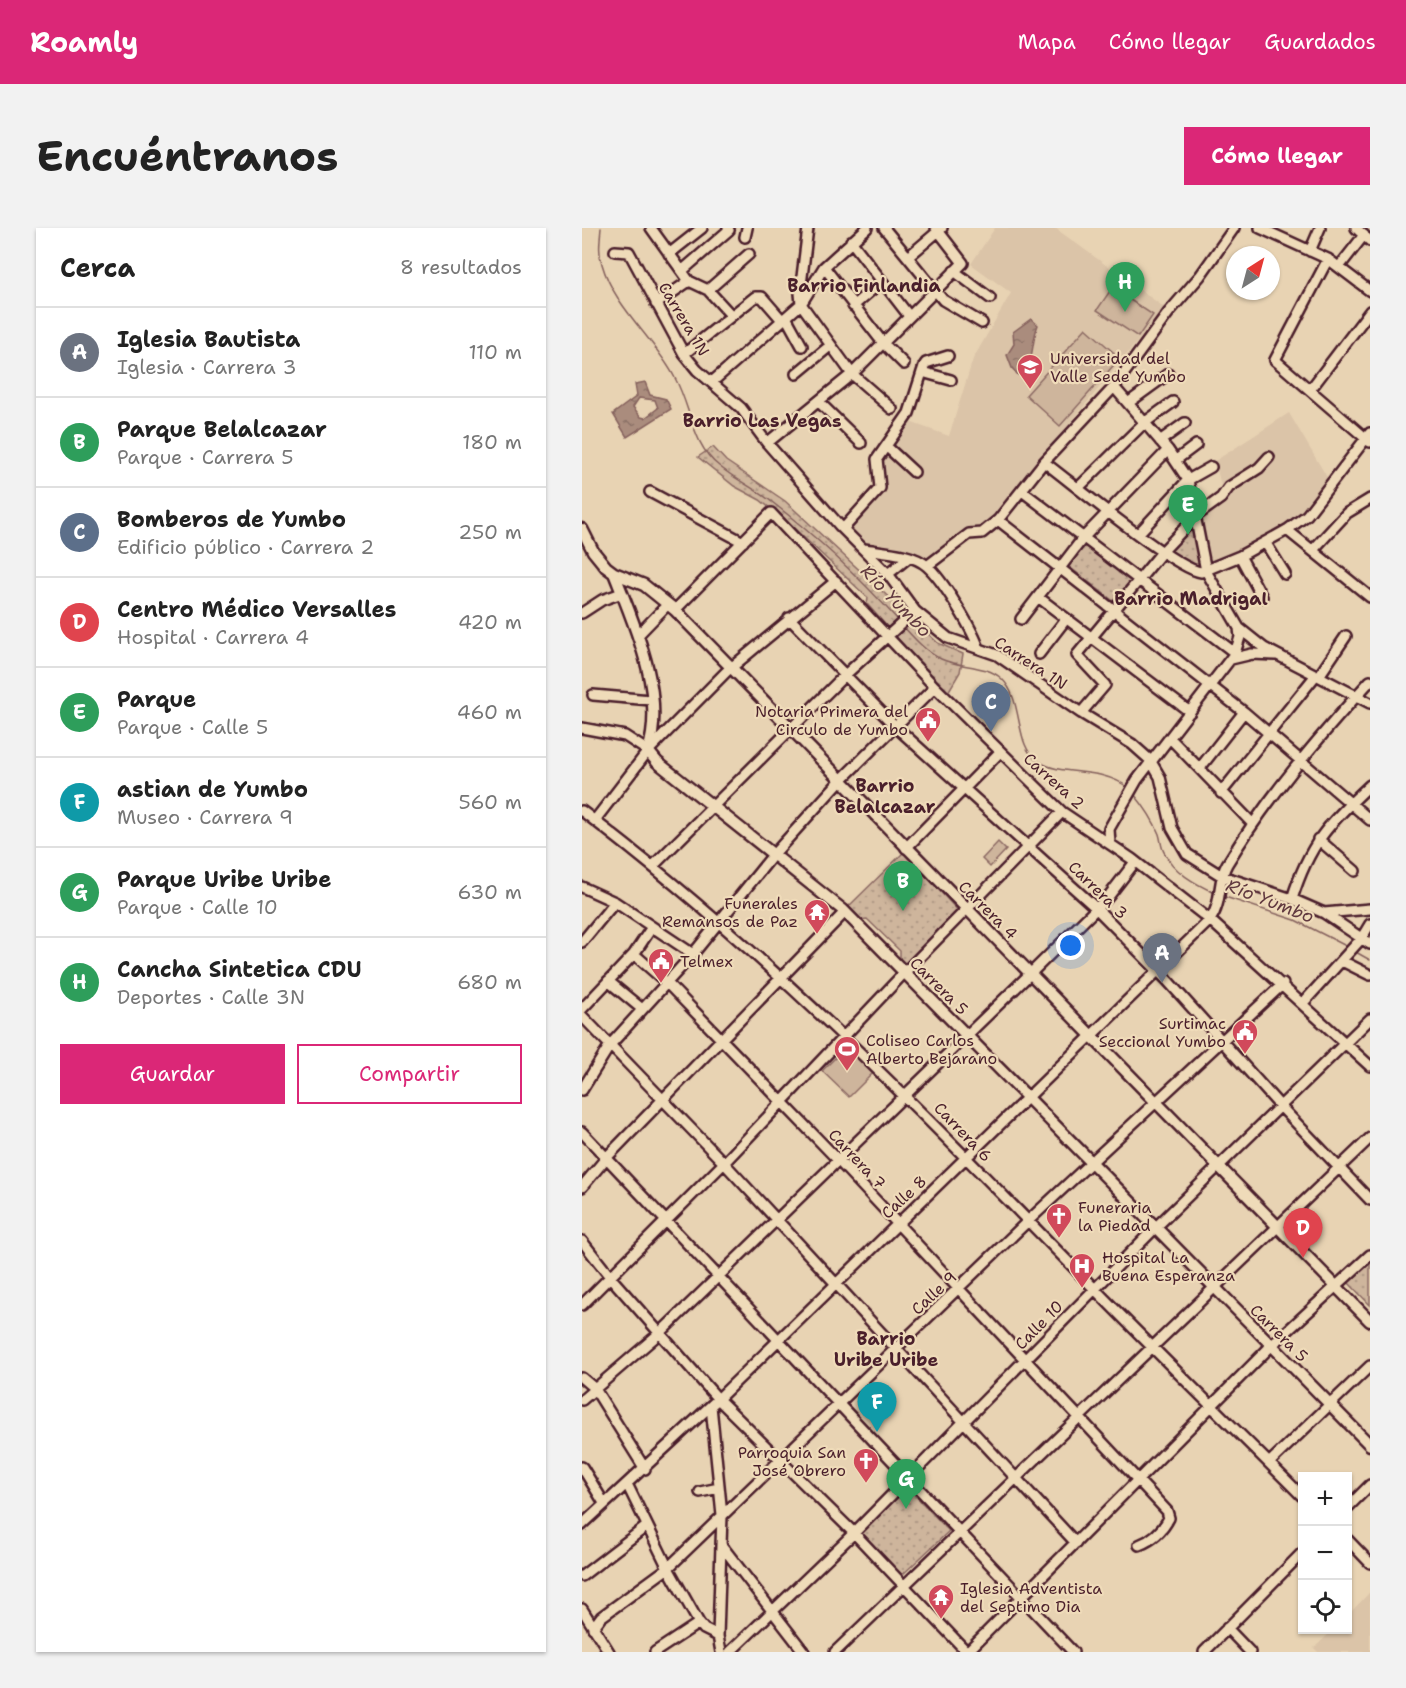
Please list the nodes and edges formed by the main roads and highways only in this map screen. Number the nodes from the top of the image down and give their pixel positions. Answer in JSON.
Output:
{"nodes":[{"id":1,"x":582,"y":529,"type":"edge"},
{"id":2,"x":614,"y":573,"type":"junction"},
{"id":3,"x":1370,"y":1321,"type":"edge"},
{"id":4,"x":1370,"y":1445,"type":"edge"}],
"edges":[{"from":1,"to":2,"type":"main road","name":"Carrera 4"},
{"from":2,"to":3,"type":"main road","name":"Carrera 4"},
{"from":2,"to":4,"type":"main road","name":"Carrera 5"}]}
